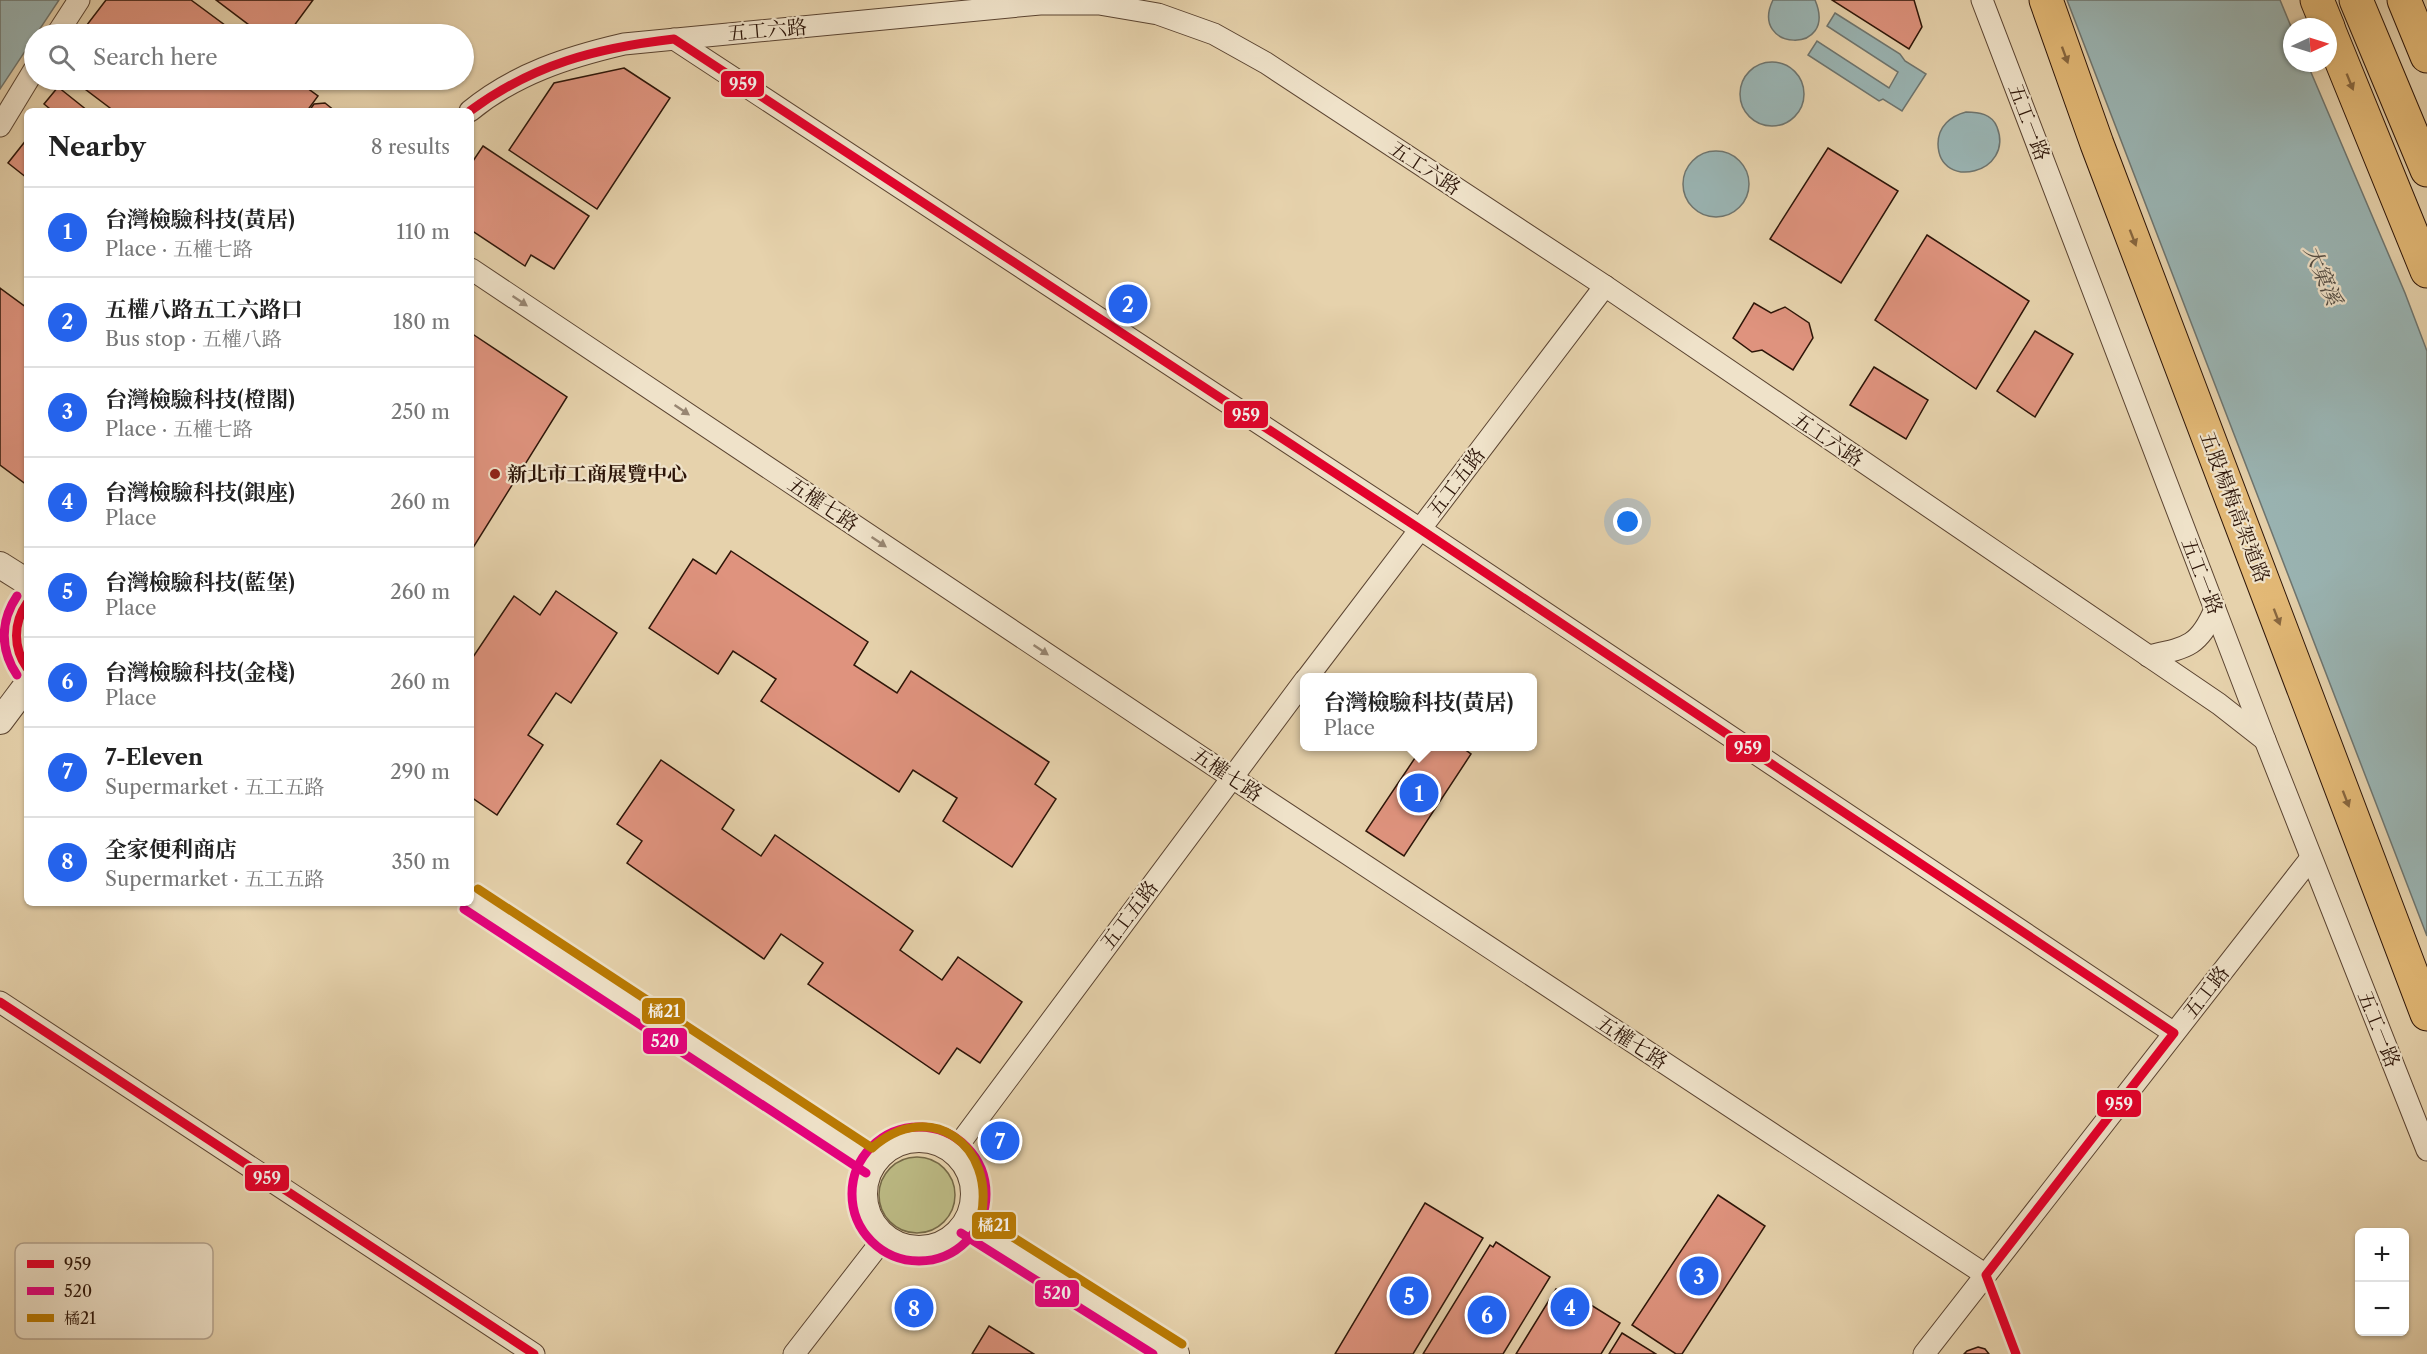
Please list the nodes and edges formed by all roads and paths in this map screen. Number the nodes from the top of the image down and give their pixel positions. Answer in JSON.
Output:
{"nodes":[{"id":1,"x":79,"y":0,"type":"edge"},
{"id":2,"x":1982,"y":0,"type":"edge"},
{"id":3,"x":2046,"y":0,"type":"edge"},
{"id":4,"x":2316,"y":0,"type":"edge"},
{"id":5,"x":2356,"y":0,"type":"edge"},
{"id":6,"x":2404,"y":0,"type":"edge"},
{"id":7,"x":2324,"y":18,"type":"edge"},
{"id":8,"x":63,"y":24,"type":"edge"},
{"id":9,"x":674,"y":39,"type":"junction"},
{"id":10,"x":2337,"y":50,"type":"edge"},
{"id":11,"x":2427,"y":56,"type":"edge"},
{"id":12,"x":24,"y":86,"type":"edge"},
{"id":13,"x":474,"y":108,"type":"edge"},
{"id":14,"x":0,"y":126,"type":"edge"},
{"id":15,"x":2427,"y":170,"type":"edge"},
{"id":16,"x":474,"y":271,"type":"edge"},
{"id":17,"x":2427,"y":271,"type":"edge"},
{"id":18,"x":1605,"y":286,"type":"junction"},
{"id":19,"x":1420,"y":529,"type":"junction"},
{"id":20,"x":0,"y":565,"type":"edge"},
{"id":21,"x":24,"y":580,"type":"edge"},
{"id":22,"x":24,"y":608,"type":"edge"},
{"id":23,"x":2215,"y":609,"type":"junction"},
{"id":24,"x":8,"y":626,"type":"edge"},
{"id":25,"x":2148,"y":656,"type":"junction"},
{"id":26,"x":24,"y":662,"type":"edge"},
{"id":27,"x":1311,"y":673,"type":"edge"},
{"id":28,"x":1300,"y":687,"type":"edge"},
{"id":29,"x":24,"y":689,"type":"edge"},
{"id":30,"x":0,"y":721,"type":"edge"},
{"id":31,"x":2265,"y":740,"type":"junction"},
{"id":32,"x":1231,"y":777,"type":"junction"},
{"id":33,"x":2311,"y":858,"type":"junction"},
{"id":34,"x":474,"y":901,"type":"edge"},
{"id":35,"x":0,"y":1002,"type":"edge"},
{"id":36,"x":2427,"y":1014,"type":"edge"},
{"id":37,"x":2174,"y":1033,"type":"junction"},
{"id":38,"x":954,"y":1150,"type":"junction"},
{"id":39,"x":2427,"y":1150,"type":"edge"},
{"id":40,"x":873,"y":1163,"type":"junction"},
{"id":41,"x":967,"y":1223,"type":"junction"},
{"id":42,"x":884,"y":1238,"type":"junction"},
{"id":43,"x":1986,"y":1275,"type":"junction"},
{"id":44,"x":534,"y":1354,"type":"edge"},
{"id":45,"x":794,"y":1354,"type":"edge"},
{"id":46,"x":1176,"y":1354,"type":"edge"},
{"id":47,"x":1924,"y":1354,"type":"edge"}],
"edges":[{"from":1,"to":8,"type":"street"},
{"from":2,"to":23,"type":"street","name":"五工一路"},
{"from":3,"to":36,"type":"highway","name":"五股楊梅高架道路","one_way":true},
{"from":4,"to":7,"type":"highway"},
{"from":5,"to":15,"type":"highway"},
{"from":6,"to":11,"type":"highway"},
{"from":9,"to":13,"type":"street","name":"五工六路"},
{"from":9,"to":18,"type":"street","name":"五工六路"},
{"from":9,"to":19,"type":"street"},
{"from":10,"to":17,"type":"highway","one_way":true},
{"from":12,"to":14,"type":"street"},
{"from":16,"to":32,"type":"street","name":"五權七路","one_way":true},
{"from":18,"to":19,"type":"street","name":"五工五路"},
{"from":18,"to":25,"type":"street","name":"五工六路"},
{"from":19,"to":27,"type":"street","name":"五工五路"},
{"from":19,"to":37,"type":"street"},
{"from":20,"to":21,"type":"street"},
{"from":22,"to":24,"type":"street"},
{"from":23,"to":25,"type":"street"},
{"from":23,"to":31,"type":"street","name":"五工一路"},
{"from":24,"to":26,"type":"street"},
{"from":25,"to":31,"type":"street","name":"五工六路"},
{"from":28,"to":32,"type":"street","name":"五工五路"},
{"from":29,"to":30,"type":"street"},
{"from":31,"to":33,"type":"street","name":"五工一路"},
{"from":32,"to":38,"type":"street","name":"五工五路"},
{"from":32,"to":43,"type":"street","name":"五權七路"},
{"from":33,"to":37,"type":"street","name":"五工路"},
{"from":33,"to":39,"type":"street","name":"五工一路"},
{"from":34,"to":40,"type":"street"},
{"from":35,"to":44,"type":"street"},
{"from":37,"to":43,"type":"street","name":"五工路"},
{"from":38,"to":40,"type":"street"},
{"from":38,"to":41,"type":"street"},
{"from":40,"to":42,"type":"street"},
{"from":41,"to":42,"type":"street"},
{"from":41,"to":46,"type":"street"},
{"from":42,"to":45,"type":"street"},
{"from":43,"to":47,"type":"street","name":"五工路"}]}
